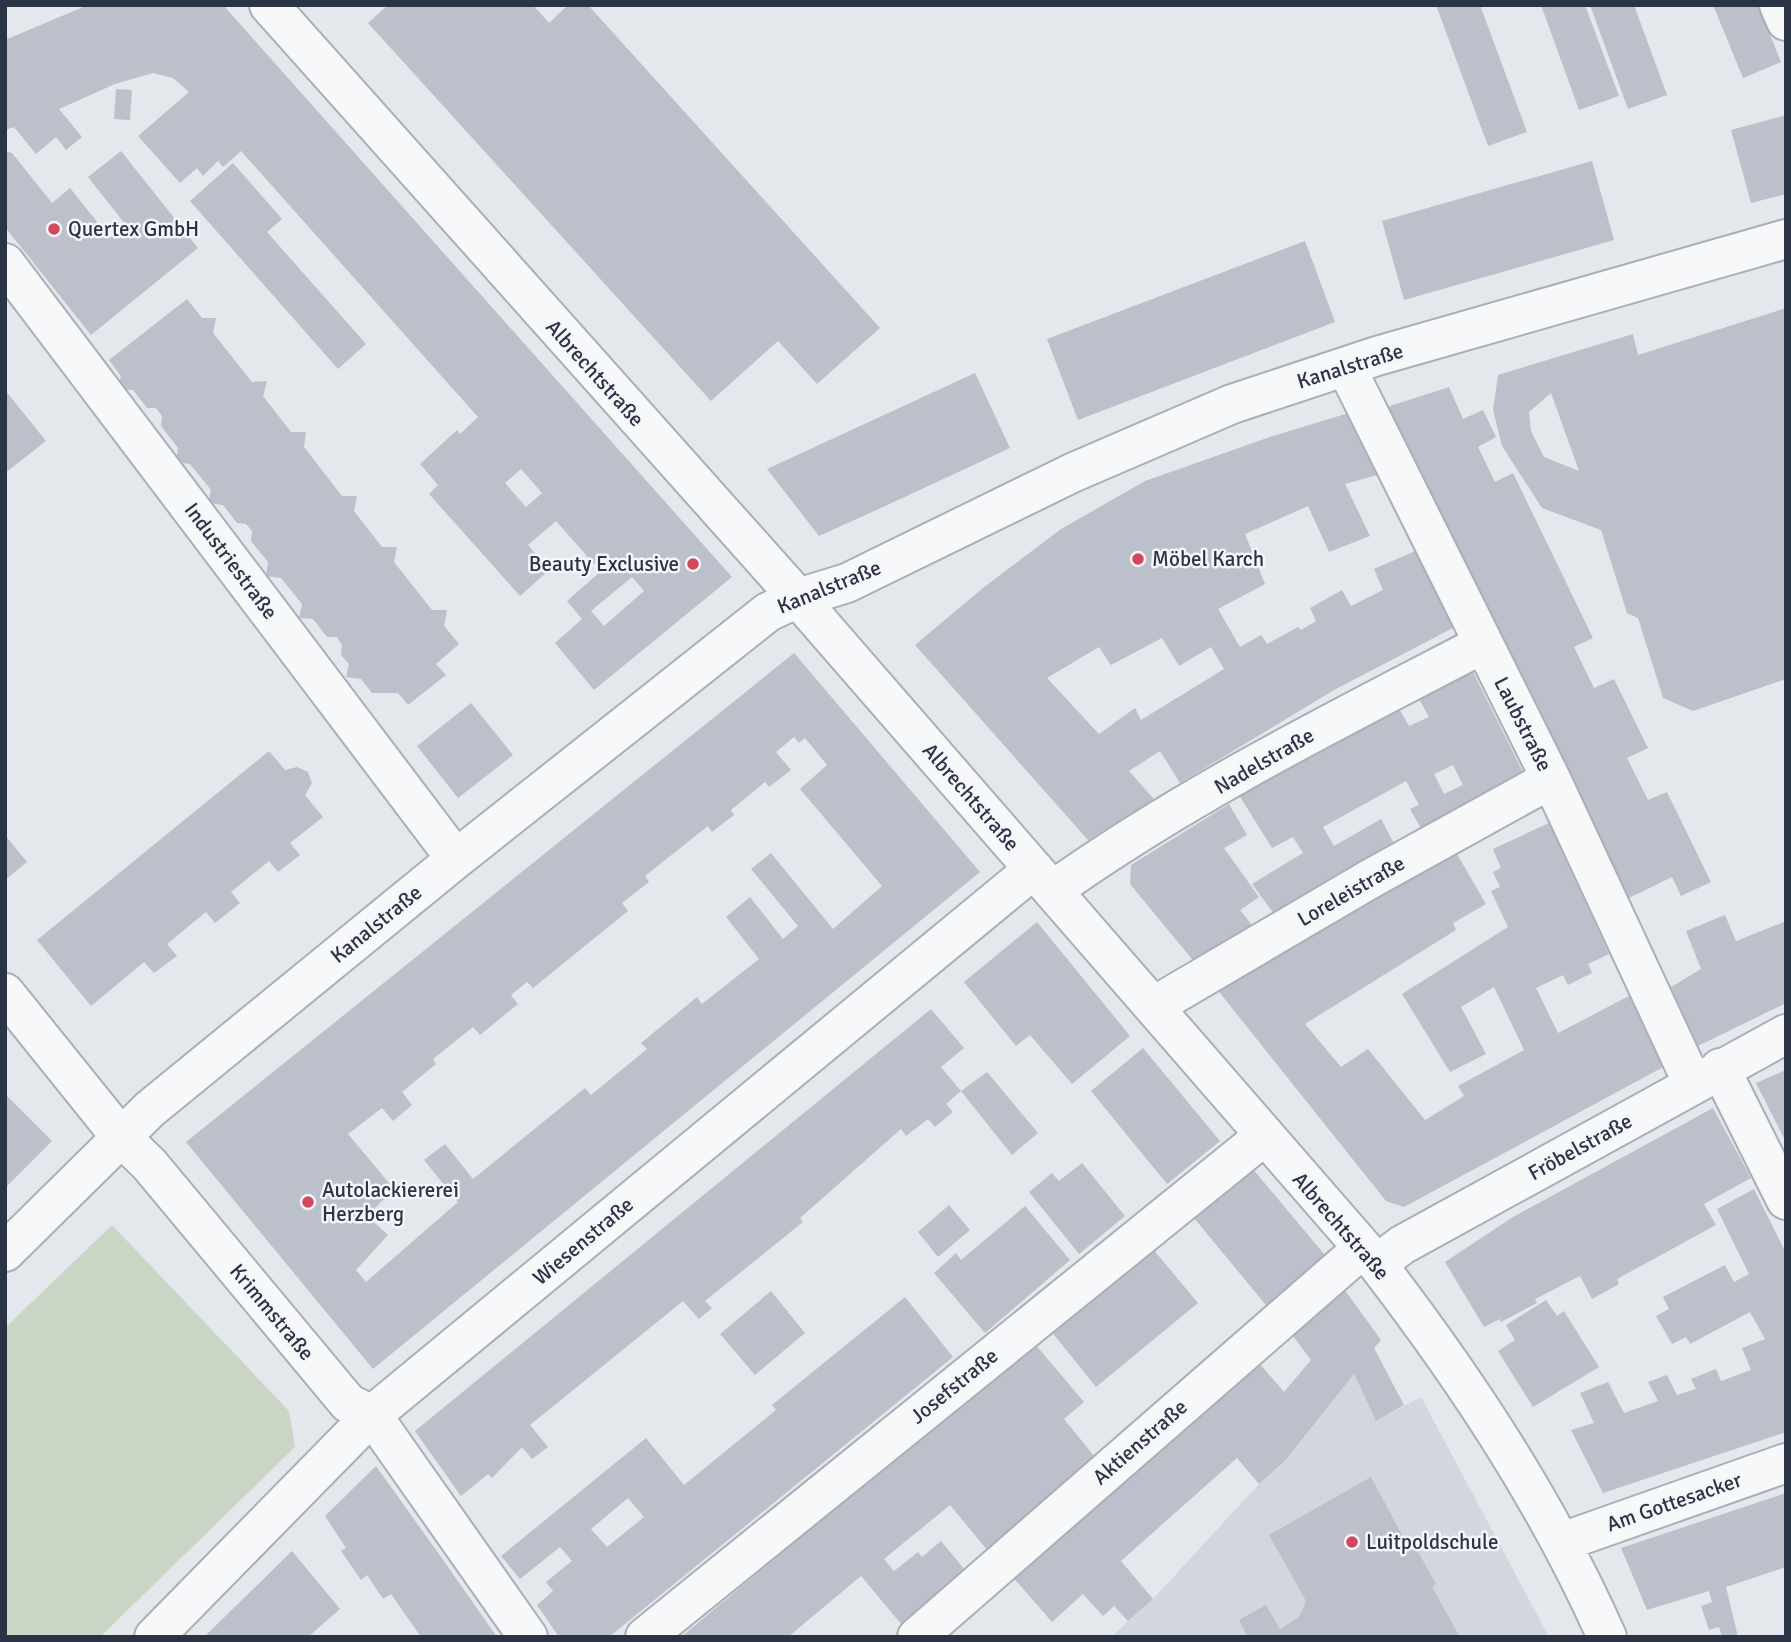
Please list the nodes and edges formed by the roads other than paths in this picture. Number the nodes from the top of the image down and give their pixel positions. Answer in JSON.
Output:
{"nodes":[{"id":1,"x":269,"y":5,"type":"edge"},
{"id":2,"x":1779,"y":5,"type":"edge"},
{"id":3,"x":1786,"y":20,"type":"edge"},
{"id":4,"x":1786,"y":239,"type":"edge"},
{"id":5,"x":5,"y":263,"type":"edge"},
{"id":6,"x":1346,"y":367,"type":"junction"},
{"id":7,"x":798,"y":598,"type":"junction"},
{"id":8,"x":1483,"y":644,"type":"junction"},
{"id":9,"x":1551,"y":779,"type":"junction"},
{"id":10,"x":456,"y":859,"type":"junction"},
{"id":11,"x":1044,"y":880,"type":"junction"},
{"id":12,"x":5,"y":993,"type":"edge"},
{"id":13,"x":1154,"y":1006,"type":"junction"},
{"id":14,"x":1786,"y":1034,"type":"edge"},
{"id":15,"x":1707,"y":1076,"type":"junction"},
{"id":16,"x":120,"y":1136,"type":"junction"},
{"id":17,"x":1263,"y":1137,"type":"junction"},
{"id":18,"x":1786,"y":1200,"type":"edge"},
{"id":19,"x":5,"y":1252,"type":"edge"},
{"id":20,"x":1369,"y":1256,"type":"junction"},
{"id":21,"x":372,"y":1415,"type":"junction"},
{"id":22,"x":1786,"y":1463,"type":"edge"},
{"id":23,"x":1562,"y":1542,"type":"junction"},
{"id":24,"x":154,"y":1637,"type":"edge"},
{"id":25,"x":528,"y":1637,"type":"edge"},
{"id":26,"x":645,"y":1637,"type":"edge"},
{"id":27,"x":917,"y":1637,"type":"edge"},
{"id":28,"x":1607,"y":1637,"type":"edge"}],
"edges":[{"from":1,"to":7,"type":"street","name":"Albrechtstraße"},
{"from":2,"to":3,"type":"street"},
{"from":4,"to":6,"type":"street","name":"Kanalstraße"},
{"from":5,"to":10,"type":"street","name":"Industriestraße"},
{"from":6,"to":7,"type":"street","name":"Kanalstraße"},
{"from":6,"to":8,"type":"street","name":"Laubstraße"},
{"from":7,"to":10,"type":"street","name":"Kanalstraße"},
{"from":7,"to":11,"type":"street","name":"Albrechtstraße"},
{"from":8,"to":9,"type":"street","name":"Laubstraße"},
{"from":8,"to":11,"type":"street","name":"Nadelstraße"},
{"from":9,"to":13,"type":"street","name":"Loreleistraße"},
{"from":9,"to":15,"type":"street","name":"Laubstraße"},
{"from":10,"to":16,"type":"street","name":"Kanalstraße"},
{"from":11,"to":13,"type":"street","name":"Albrechtstraße"},
{"from":11,"to":21,"type":"street","name":"Wiesenstraße"},
{"from":12,"to":16,"type":"street","name":"Krimmstraße"},
{"from":13,"to":17,"type":"street","name":"Albrechtstraße"},
{"from":14,"to":15,"type":"street","name":"Fröbelstraße"},
{"from":15,"to":18,"type":"street","name":"Laubstraße"},
{"from":15,"to":20,"type":"street","name":"Fröbelstraße"},
{"from":16,"to":19,"type":"street","name":"Kanalstraße"},
{"from":16,"to":21,"type":"street","name":"Krimmstraße"},
{"from":17,"to":20,"type":"street","name":"Albrechtstraße"},
{"from":17,"to":26,"type":"street","name":"Josefstraße"},
{"from":20,"to":23,"type":"street","name":"Albrechtstraße"},
{"from":20,"to":27,"type":"street","name":"Aktienstraße"},
{"from":21,"to":24,"type":"street","name":"Wiesenstraße"},
{"from":21,"to":25,"type":"street","name":"Krimmstraße"},
{"from":22,"to":23,"type":"street","name":"Am Gottesacker"},
{"from":23,"to":28,"type":"street","name":"Albrechtstraße"}]}
